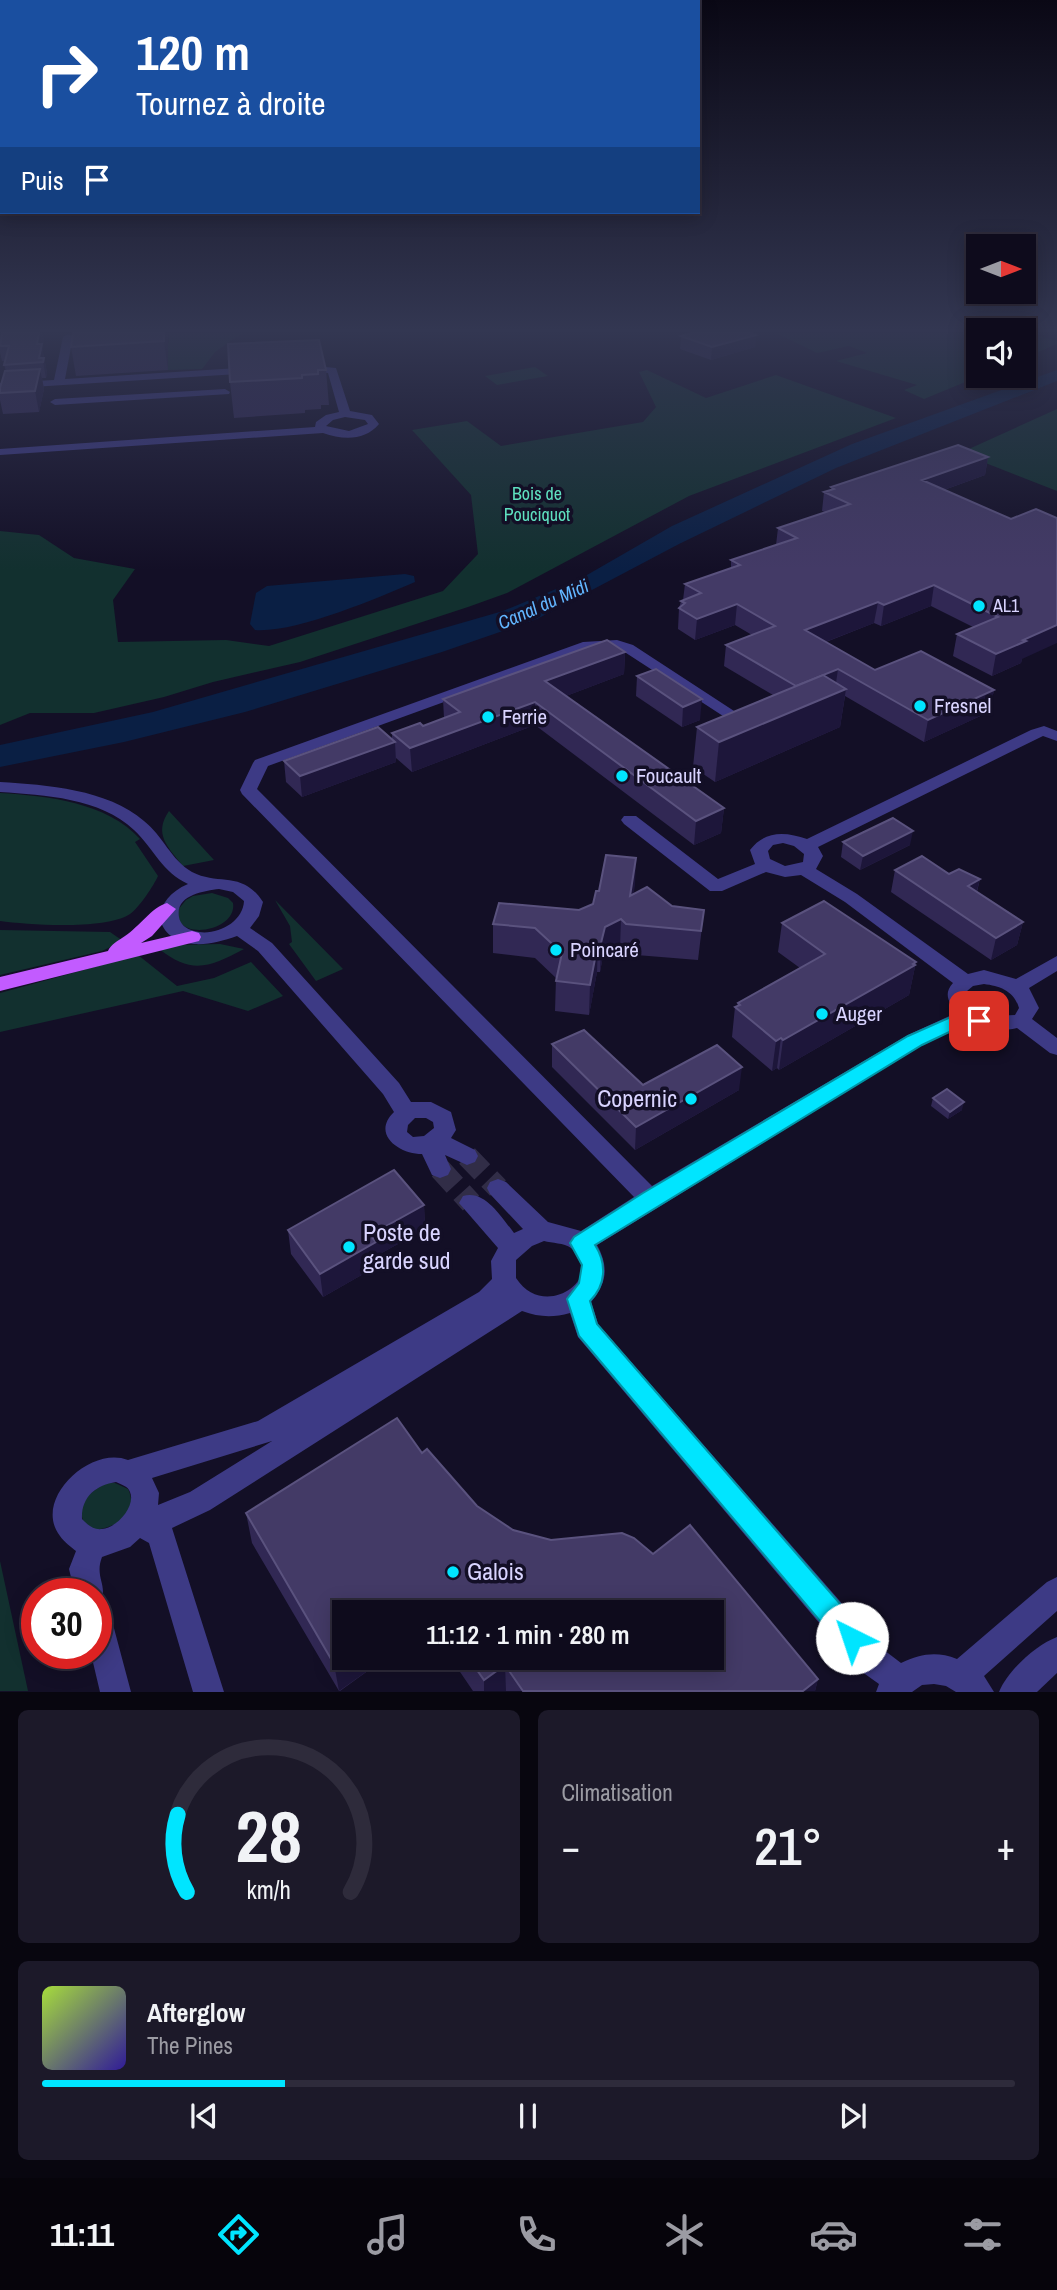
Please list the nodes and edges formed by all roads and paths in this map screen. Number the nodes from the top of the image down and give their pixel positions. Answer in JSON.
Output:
{"nodes":[{"id":1,"x":345,"y":414,"type":"joint"},
{"id":2,"x":323,"y":425,"type":"junction"},
{"id":3,"x":0,"y":443,"type":"edge"},
{"id":4,"x":4,"y":452,"type":"edge"},
{"id":5,"x":746,"y":724,"type":"edge"},
{"id":6,"x":1057,"y":736,"type":"edge"},
{"id":7,"x":0,"y":787,"type":"edge"},
{"id":8,"x":630,"y":820,"type":"dead end"},
{"id":9,"x":807,"y":846,"type":"junction"},
{"id":10,"x":168,"y":864,"type":"junction"},
{"id":11,"x":767,"y":865,"type":"junction"},
{"id":12,"x":804,"y":869,"type":"junction"},
{"id":13,"x":206,"y":884,"type":"junction"},
{"id":14,"x":169,"y":906,"type":"junction"},
{"id":15,"x":238,"y":928,"type":"junction"},
{"id":16,"x":192,"y":937,"type":"junction"},
{"id":17,"x":105,"y":957,"type":"junction"},
{"id":18,"x":1057,"y":962,"type":"edge"},
{"id":19,"x":964,"y":981,"type":"junction"},
{"id":20,"x":0,"y":984,"type":"edge"},
{"id":21,"x":1017,"y":987,"type":"junction"},
{"id":22,"x":969,"y":1015,"type":"junction"},
{"id":23,"x":1022,"y":1020,"type":"junction"},
{"id":24,"x":1057,"y":1048,"type":"edge"},
{"id":25,"x":407,"y":1112,"type":"junction"},
{"id":26,"x":433,"y":1143,"type":"junction"},
{"id":27,"x":467,"y":1156,"type":"tunnel mouth"},
{"id":28,"x":440,"y":1170,"type":"tunnel mouth"},
{"id":29,"x":498,"y":1188,"type":"tunnel mouth"},
{"id":30,"x":650,"y":1199,"type":"junction"},
{"id":31,"x":471,"y":1203,"type":"tunnel mouth"},
{"id":32,"x":544,"y":1231,"type":"junction"},
{"id":33,"x":581,"y":1243,"type":"junction"},
{"id":34,"x":511,"y":1246,"type":"junction"},
{"id":35,"x":512,"y":1291,"type":"junction"},
{"id":36,"x":578,"y":1299,"type":"junction"},
{"id":37,"x":130,"y":1472,"type":"junction"},
{"id":38,"x":139,"y":1519,"type":"junction"},
{"id":39,"x":94,"y":1543,"type":"junction"},
{"id":40,"x":86,"y":1578,"type":"edge"},
{"id":41,"x":1057,"y":1592,"type":"edge"},
{"id":42,"x":1057,"y":1652,"type":"edge"},
{"id":43,"x":110,"y":1669,"type":"edge"},
{"id":44,"x":970,"y":1684,"type":"edge"},
{"id":45,"x":895,"y":1686,"type":"edge"},
{"id":46,"x":116,"y":1692,"type":"edge"},
{"id":47,"x":209,"y":1692,"type":"edge"},
{"id":48,"x":1014,"y":1692,"type":"edge"}],
"edges":[{"from":1,"to":2,"type":"street"},
{"from":1,"to":2,"type":"street"},
{"from":2,"to":3,"type":"street"},
{"from":2,"to":4,"type":"street"},
{"from":5,"to":30,"type":"street"},
{"from":6,"to":9,"type":"street"},
{"from":7,"to":10,"type":"street"},
{"from":8,"to":11,"type":"street"},
{"from":9,"to":11,"type":"street"},
{"from":9,"to":12,"type":"street"},
{"from":10,"to":13,"type":"street"},
{"from":10,"to":14,"type":"street"},
{"from":11,"to":12,"type":"street"},
{"from":12,"to":19,"type":"street"},
{"from":13,"to":14,"type":"street"},
{"from":13,"to":15,"type":"street"},
{"from":14,"to":16,"type":"street"},
{"from":14,"to":17,"type":"main road"},
{"from":15,"to":16,"type":"street"},
{"from":15,"to":25,"type":"street"},
{"from":16,"to":17,"type":"main road"},
{"from":17,"to":20,"type":"main road"},
{"from":18,"to":21,"type":"street"},
{"from":19,"to":21,"type":"street"},
{"from":19,"to":22,"type":"street"},
{"from":21,"to":23,"type":"street"},
{"from":22,"to":23,"type":"street"},
{"from":22,"to":30,"type":"street"},
{"from":23,"to":24,"type":"street"},
{"from":25,"to":26,"type":"street"},
{"from":25,"to":26,"type":"street"},
{"from":26,"to":27,"type":"street"},
{"from":26,"to":28,"type":"street"},
{"from":29,"to":32,"type":"street"},
{"from":30,"to":33,"type":"street"},
{"from":31,"to":34,"type":"street"},
{"from":32,"to":33,"type":"street"},
{"from":32,"to":34,"type":"street"},
{"from":33,"to":36,"type":"street"},
{"from":34,"to":35,"type":"street"},
{"from":35,"to":36,"type":"street"},
{"from":35,"to":37,"type":"street"},
{"from":35,"to":38,"type":"street"},
{"from":36,"to":45,"type":"street"},
{"from":37,"to":38,"type":"street"},
{"from":37,"to":39,"type":"street"},
{"from":38,"to":39,"type":"street"},
{"from":38,"to":47,"type":"street"},
{"from":39,"to":40,"type":"street"},
{"from":41,"to":44,"type":"street"},
{"from":42,"to":48,"type":"street"},
{"from":43,"to":46,"type":"street"},
{"from":44,"to":45,"type":"street"}]}
